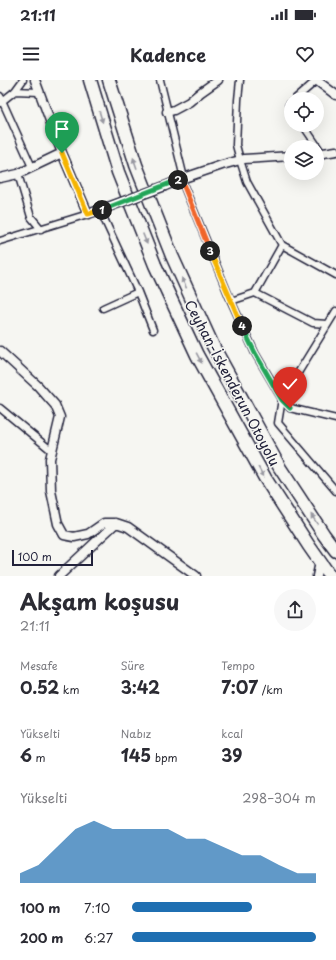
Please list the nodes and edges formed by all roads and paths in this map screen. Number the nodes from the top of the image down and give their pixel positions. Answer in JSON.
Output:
{"nodes":[{"id":1,"x":23,"y":80,"type":"edge"},
{"id":2,"x":35,"y":80,"type":"edge"},
{"id":3,"x":90,"y":80,"type":"edge"},
{"id":4,"x":109,"y":80,"type":"edge"},
{"id":5,"x":160,"y":80,"type":"edge"},
{"id":6,"x":218,"y":80,"type":"edge"},
{"id":7,"x":240,"y":80,"type":"edge"},
{"id":8,"x":316,"y":80,"type":"edge"},
{"id":9,"x":15,"y":91,"type":"junction"},
{"id":10,"x":39,"y":92,"type":"junction"},
{"id":11,"x":303,"y":92,"type":"edge"},
{"id":12,"x":336,"y":95,"type":"edge"},
{"id":13,"x":1,"y":100,"type":"edge"},
{"id":14,"x":167,"y":112,"type":"junction"},
{"id":15,"x":336,"y":151,"type":"edge"},
{"id":16,"x":62,"y":153,"type":"junction"},
{"id":17,"x":324,"y":153,"type":"edge"},
{"id":18,"x":284,"y":156,"type":"edge"},
{"id":19,"x":240,"y":160,"type":"junction"},
{"id":20,"x":32,"y":167,"type":"junction"},
{"id":21,"x":18,"y":174,"type":"junction"},
{"id":22,"x":0,"y":178,"type":"edge"},
{"id":23,"x":183,"y":178,"type":"junction"},
{"id":24,"x":104,"y":208,"type":"junction"},
{"id":25,"x":88,"y":214,"type":"junction"},
{"id":26,"x":41,"y":229,"type":"junction"},
{"id":27,"x":0,"y":241,"type":"edge"},
{"id":28,"x":282,"y":244,"type":"junction"},
{"id":29,"x":336,"y":274,"type":"edge"},
{"id":30,"x":138,"y":292,"type":"junction"},
{"id":31,"x":254,"y":293,"type":"junction"},
{"id":32,"x":231,"y":301,"type":"junction"},
{"id":33,"x":103,"y":308,"type":"dead end"},
{"id":34,"x":336,"y":311,"type":"edge"},
{"id":35,"x":327,"y":324,"type":"junction"},
{"id":36,"x":153,"y":330,"type":"dead end"},
{"id":37,"x":0,"y":351,"type":"edge"},
{"id":38,"x":282,"y":400,"type":"junction"},
{"id":39,"x":0,"y":408,"type":"edge"},
{"id":40,"x":336,"y":419,"type":"edge"},
{"id":41,"x":52,"y":451,"type":"junction"},
{"id":42,"x":336,"y":491,"type":"edge"},
{"id":43,"x":116,"y":522,"type":"junction"},
{"id":44,"x":336,"y":551,"type":"edge"},
{"id":45,"x":320,"y":562,"type":"junction"},
{"id":46,"x":59,"y":576,"type":"edge"},
{"id":47,"x":196,"y":576,"type":"edge"},
{"id":48,"x":317,"y":576,"type":"edge"},
{"id":49,"x":330,"y":576,"type":"edge"}],
"edges":[{"from":1,"to":9,"type":"street"},
{"from":2,"to":10,"type":"street"},
{"from":3,"to":45,"type":"highway","name":"Ceyhan-İskenderun Otoyolu","one_way":true},
{"from":44,"to":4,"type":"highway","name":"Ceyhan-İskenderun Otoyolu","one_way":true},
{"from":5,"to":14,"type":"street"},
{"from":6,"to":14,"type":"street"},
{"from":7,"to":19,"type":"street"},
{"from":8,"to":11,"type":"street"},
{"from":8,"to":12,"type":"street"},
{"from":9,"to":10,"type":"street"},
{"from":9,"to":13,"type":"street"},
{"from":10,"to":16,"type":"street"},
{"from":13,"to":20,"type":"street"},
{"from":14,"to":23,"type":"street"},
{"from":15,"to":17,"type":"street"},
{"from":16,"to":20,"type":"street"},
{"from":16,"to":25,"type":"street"},
{"from":18,"to":19,"type":"street"},
{"from":19,"to":23,"type":"street"},
{"from":19,"to":28,"type":"street"},
{"from":20,"to":21,"type":"street"},
{"from":21,"to":22,"type":"street"},
{"from":21,"to":26,"type":"street"},
{"from":23,"to":24,"type":"street","bridge":true},
{"from":23,"to":32,"type":"street"},
{"from":24,"to":25,"type":"street"},
{"from":24,"to":30,"type":"street"},
{"from":25,"to":26,"type":"street"},
{"from":26,"to":27,"type":"street"},
{"from":28,"to":29,"type":"street"},
{"from":28,"to":31,"type":"street"},
{"from":30,"to":33,"type":"street"},
{"from":30,"to":36,"type":"street"},
{"from":31,"to":32,"type":"street"},
{"from":31,"to":35,"type":"street"},
{"from":32,"to":38,"type":"street"},
{"from":34,"to":35,"type":"street"},
{"from":35,"to":38,"type":"street"},
{"from":37,"to":41,"type":"street"},
{"from":38,"to":40,"type":"street"},
{"from":38,"to":42,"type":"street"},
{"from":39,"to":41,"type":"street"},
{"from":41,"to":43,"type":"street"},
{"from":43,"to":46,"type":"street"},
{"from":43,"to":47,"type":"street"},
{"from":45,"to":48,"type":"street"},
{"from":45,"to":49,"type":"highway","name":"Ceyhan-İskenderun Otoyolu"}]}
